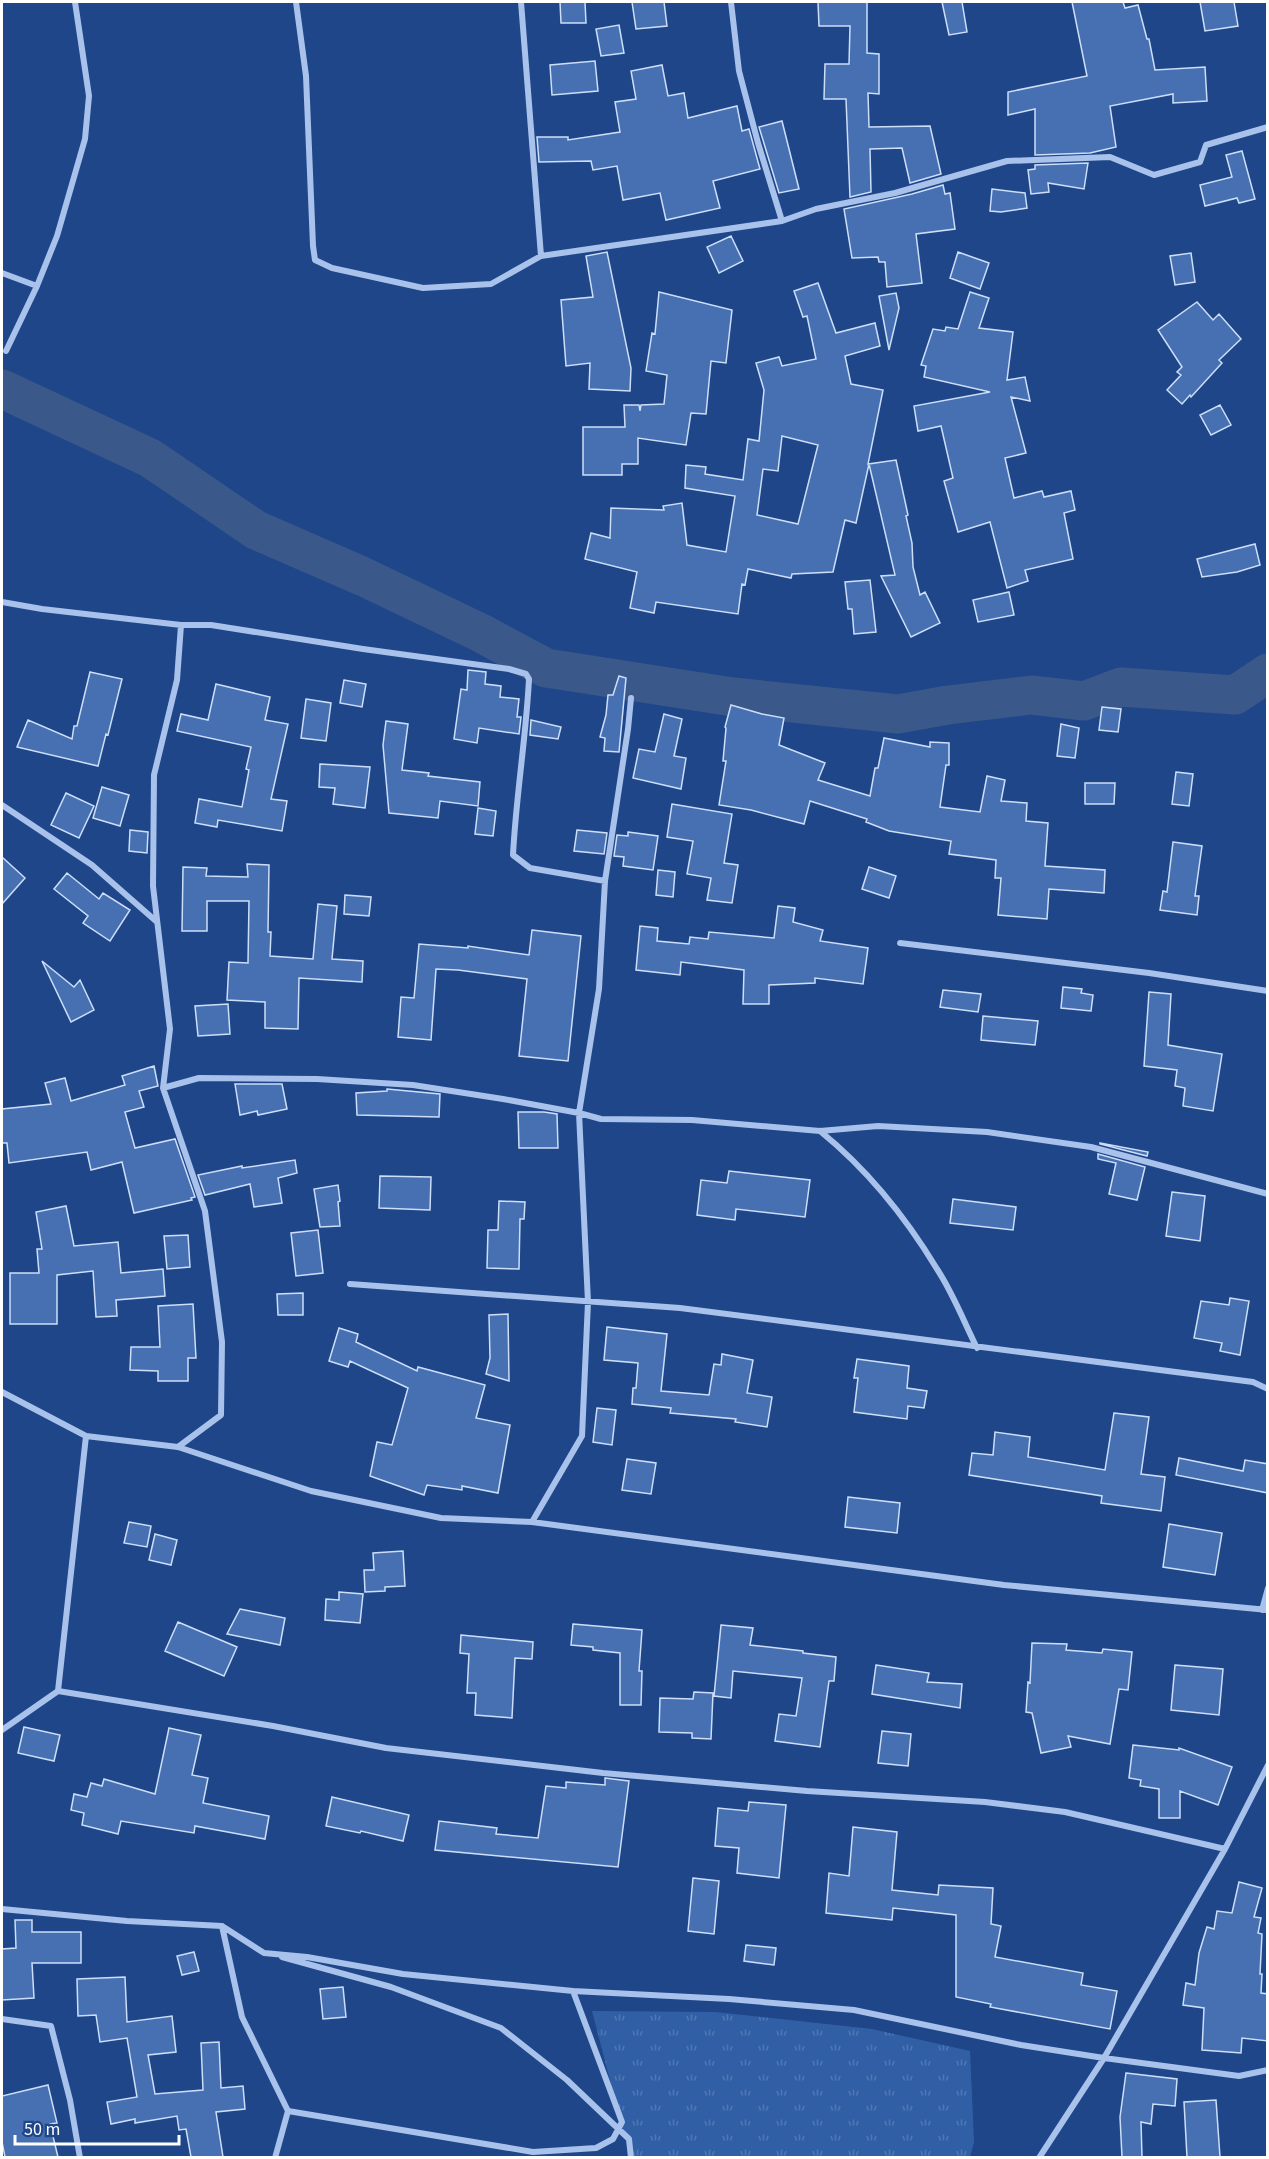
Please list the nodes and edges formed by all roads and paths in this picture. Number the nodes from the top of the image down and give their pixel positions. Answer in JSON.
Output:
{"nodes":[{"id":1,"x":75,"y":2,"type":"edge"},
{"id":2,"x":296,"y":2,"type":"edge"},
{"id":3,"x":521,"y":2,"type":"edge"},
{"id":4,"x":730,"y":2,"type":"edge"},
{"id":5,"x":1268,"y":128,"type":"edge"},
{"id":6,"x":782,"y":220,"type":"junction"},
{"id":7,"x":541,"y":256,"type":"junction"},
{"id":8,"x":2,"y":273,"type":"edge"},
{"id":9,"x":37,"y":286,"type":"junction"},
{"id":10,"x":6,"y":351,"type":"dead end"},
{"id":11,"x":2,"y":602,"type":"edge"},
{"id":12,"x":181,"y":626,"type":"junction"},
{"id":13,"x":631,"y":698,"type":"dead end"},
{"id":14,"x":2,"y":805,"type":"edge"},
{"id":15,"x":605,"y":881,"type":"junction"},
{"id":16,"x":158,"y":922,"type":"junction"},
{"id":17,"x":900,"y":943,"type":"dead end"},
{"id":18,"x":1268,"y":991,"type":"edge"},
{"id":19,"x":163,"y":1088,"type":"junction"},
{"id":20,"x":579,"y":1113,"type":"junction"},
{"id":21,"x":820,"y":1131,"type":"junction"},
{"id":22,"x":1268,"y":1194,"type":"edge"},
{"id":23,"x":350,"y":1284,"type":"dead end"},
{"id":24,"x":588,"y":1302,"type":"junction"},
{"id":25,"x":977,"y":1348,"type":"junction"},
{"id":26,"x":1268,"y":1389,"type":"edge"},
{"id":27,"x":2,"y":1392,"type":"edge"},
{"id":28,"x":86,"y":1436,"type":"junction"},
{"id":29,"x":178,"y":1447,"type":"junction"},
{"id":30,"x":532,"y":1522,"type":"junction"},
{"id":31,"x":1268,"y":1588,"type":"edge"},
{"id":32,"x":1265,"y":1610,"type":"edge"},
{"id":33,"x":58,"y":1691,"type":"junction"},
{"id":34,"x":2,"y":1730,"type":"edge"},
{"id":35,"x":1268,"y":1765,"type":"edge"},
{"id":36,"x":1225,"y":1849,"type":"junction"},
{"id":37,"x":2,"y":1909,"type":"edge"},
{"id":38,"x":222,"y":1926,"type":"junction"},
{"id":39,"x":264,"y":1953,"type":"junction"},
{"id":40,"x":573,"y":1991,"type":"junction"},
{"id":41,"x":2,"y":2019,"type":"edge"},
{"id":42,"x":1104,"y":2058,"type":"junction"},
{"id":43,"x":1268,"y":2070,"type":"edge"},
{"id":44,"x":288,"y":2111,"type":"junction"},
{"id":45,"x":80,"y":2157,"type":"edge"},
{"id":46,"x":275,"y":2157,"type":"edge"},
{"id":47,"x":631,"y":2157,"type":"edge"},
{"id":48,"x":1039,"y":2157,"type":"edge"}],
"edges":[{"from":1,"to":9,"type":"street"},
{"from":2,"to":7,"type":"street"},
{"from":3,"to":7,"type":"street"},
{"from":4,"to":6,"type":"street"},
{"from":5,"to":6,"type":"street"},
{"from":6,"to":7,"type":"street"},
{"from":8,"to":9,"type":"street"},
{"from":9,"to":10,"type":"street"},
{"from":11,"to":12,"type":"street"},
{"from":12,"to":15,"type":"street"},
{"from":12,"to":16,"type":"street"},
{"from":13,"to":15,"type":"street"},
{"from":14,"to":16,"type":"street"},
{"from":15,"to":20,"type":"street"},
{"from":16,"to":19,"type":"street"},
{"from":17,"to":18,"type":"street"},
{"from":19,"to":20,"type":"street"},
{"from":19,"to":29,"type":"street"},
{"from":20,"to":21,"type":"street"},
{"from":20,"to":24,"type":"street"},
{"from":21,"to":22,"type":"street"},
{"from":21,"to":25,"type":"street"},
{"from":23,"to":24,"type":"street"},
{"from":24,"to":25,"type":"street"},
{"from":24,"to":30,"type":"street"},
{"from":25,"to":26,"type":"street"},
{"from":27,"to":28,"type":"street"},
{"from":28,"to":29,"type":"street"},
{"from":28,"to":33,"type":"street"},
{"from":29,"to":30,"type":"street"},
{"from":30,"to":32,"type":"street"},
{"from":31,"to":32,"type":"street"},
{"from":33,"to":34,"type":"street"},
{"from":33,"to":36,"type":"street"},
{"from":35,"to":36,"type":"street"},
{"from":36,"to":42,"type":"street"},
{"from":37,"to":38,"type":"street"},
{"from":38,"to":39,"type":"street"},
{"from":38,"to":44,"type":"street"},
{"from":39,"to":40,"type":"street"},
{"from":39,"to":47,"type":"street"},
{"from":40,"to":42,"type":"street"},
{"from":40,"to":44,"type":"street"},
{"from":41,"to":45,"type":"street"},
{"from":42,"to":43,"type":"street"},
{"from":42,"to":48,"type":"street"},
{"from":44,"to":46,"type":"street"}]}
